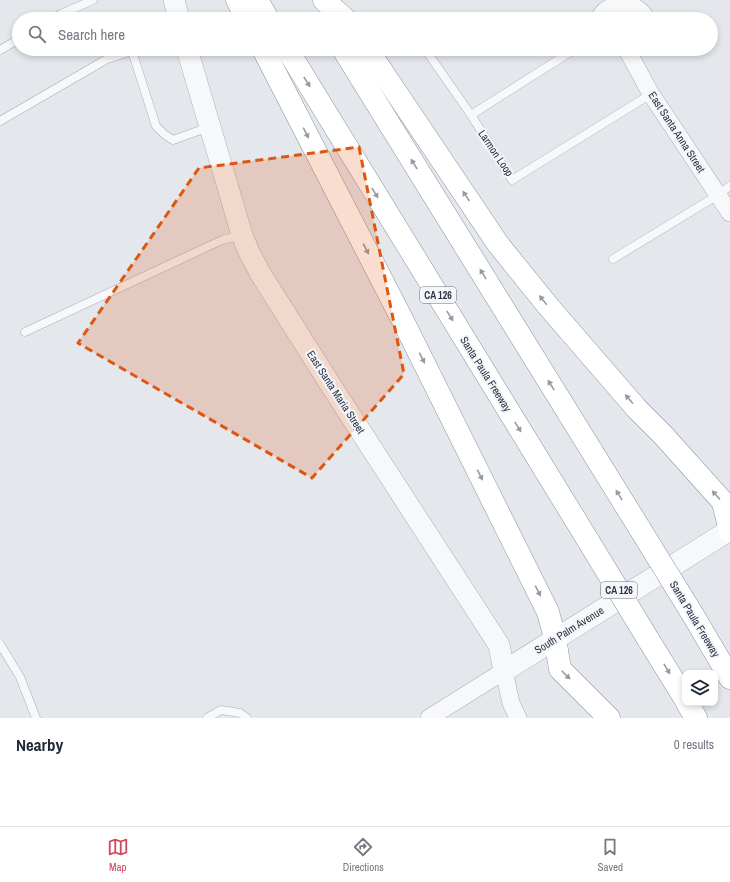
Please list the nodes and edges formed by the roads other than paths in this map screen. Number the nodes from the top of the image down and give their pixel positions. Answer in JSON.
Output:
{"nodes":[{"id":1,"x":93,"y":0,"type":"edge"},
{"id":2,"x":174,"y":0,"type":"edge"},
{"id":3,"x":237,"y":0,"type":"edge"},
{"id":4,"x":257,"y":0,"type":"edge"},
{"id":5,"x":313,"y":0,"type":"edge"},
{"id":6,"x":324,"y":0,"type":"edge"},
{"id":7,"x":66,"y":12,"type":"edge"},
{"id":8,"x":177,"y":12,"type":"edge"},
{"id":9,"x":243,"y":12,"type":"edge"},
{"id":10,"x":264,"y":12,"type":"edge"},
{"id":11,"x":321,"y":12,"type":"edge"},
{"id":12,"x":337,"y":12,"type":"edge"},
{"id":13,"x":602,"y":12,"type":"edge"},
{"id":14,"x":642,"y":12,"type":"edge"},
{"id":15,"x":12,"y":43,"type":"edge"},
{"id":16,"x":0,"y":50,"type":"edge"},
{"id":17,"x":116,"y":56,"type":"edge"},
{"id":18,"x":137,"y":56,"type":"edge"},
{"id":19,"x":189,"y":56,"type":"edge"},
{"id":20,"x":267,"y":56,"type":"edge"},
{"id":21,"x":291,"y":56,"type":"edge"},
{"id":22,"x":348,"y":56,"type":"edge"},
{"id":23,"x":372,"y":56,"type":"edge"},
{"id":24,"x":429,"y":56,"type":"edge"},
{"id":25,"x":564,"y":56,"type":"edge"},
{"id":26,"x":628,"y":56,"type":"edge"},
{"id":27,"x":651,"y":94,"type":"junction"},
{"id":28,"x":471,"y":116,"type":"junction"},
{"id":29,"x":0,"y":121,"type":"edge"},
{"id":30,"x":210,"y":127,"type":"junction"},
{"id":31,"x":724,"y":190,"type":"edge"},
{"id":32,"x":730,"y":213,"type":"edge"},
{"id":33,"x":242,"y":235,"type":"junction"},
{"id":34,"x":612,"y":259,"type":"dead end"},
{"id":35,"x":25,"y":332,"type":"dead end"},
{"id":36,"x":730,"y":531,"type":"edge"},
{"id":37,"x":555,"y":638,"type":"junction"},
{"id":38,"x":0,"y":644,"type":"edge"},
{"id":39,"x":504,"y":671,"type":"junction"},
{"id":40,"x":730,"y":678,"type":"edge"},
{"id":41,"x":682,"y":694,"type":"edge"},
{"id":42,"x":689,"y":706,"type":"edge"},
{"id":43,"x":36,"y":718,"type":"edge"},
{"id":44,"x":207,"y":718,"type":"edge"},
{"id":45,"x":247,"y":718,"type":"edge"},
{"id":46,"x":429,"y":718,"type":"edge"},
{"id":47,"x":518,"y":718,"type":"edge"},
{"id":48,"x":610,"y":718,"type":"edge"},
{"id":49,"x":696,"y":718,"type":"edge"}],
"edges":[{"from":1,"to":7,"type":"lane"},
{"from":2,"to":8,"type":"street"},
{"from":3,"to":9,"type":"highway"},
{"from":4,"to":10,"type":"highway"},
{"from":5,"to":11,"type":"highway"},
{"from":6,"to":12,"type":"highway"},
{"from":13,"to":14,"type":"street"},
{"from":15,"to":16,"type":"lane"},
{"from":17,"to":29,"type":"lane"},
{"from":18,"to":30,"type":"lane"},
{"from":19,"to":30,"type":"street","name":"East Santa Maria Street"},
{"from":20,"to":37,"type":"highway","one_way":true},
{"from":21,"to":41,"type":"highway","name":"Santa Paula Freeway","number":"CA 126","one_way":true,"bridge":true},
{"from":40,"to":22,"type":"highway","name":"Santa Paula Freeway","one_way":true,"bridge":true},
{"from":36,"to":23,"type":"highway","one_way":true},
{"from":24,"to":28,"type":"lane"},
{"from":25,"to":28,"type":"lane"},
{"from":26,"to":27,"type":"street","name":"East Santa Anna Street"},
{"from":27,"to":28,"type":"lane","name":"Larmon Loop"},
{"from":27,"to":31,"type":"street","name":"East Santa Anna Street"},
{"from":30,"to":33,"type":"street","name":"East Santa Maria Street"},
{"from":31,"to":32,"type":"street","name":"East Santa Anna Street"},
{"from":31,"to":34,"type":"lane"},
{"from":33,"to":35,"type":"lane"},
{"from":33,"to":39,"type":"street","name":"East Santa Maria Street"},
{"from":36,"to":37,"type":"street","name":"South Palm Avenue"},
{"from":37,"to":39,"type":"street","name":"South Palm Avenue"},
{"from":37,"to":48,"type":"highway","one_way":true},
{"from":38,"to":43,"type":"lane"},
{"from":39,"to":46,"type":"street","name":"South Palm Avenue"},
{"from":39,"to":47,"type":"street","name":"East Santa Maria Street"},
{"from":42,"to":49,"type":"highway"},
{"from":44,"to":45,"type":"lane"}]}
